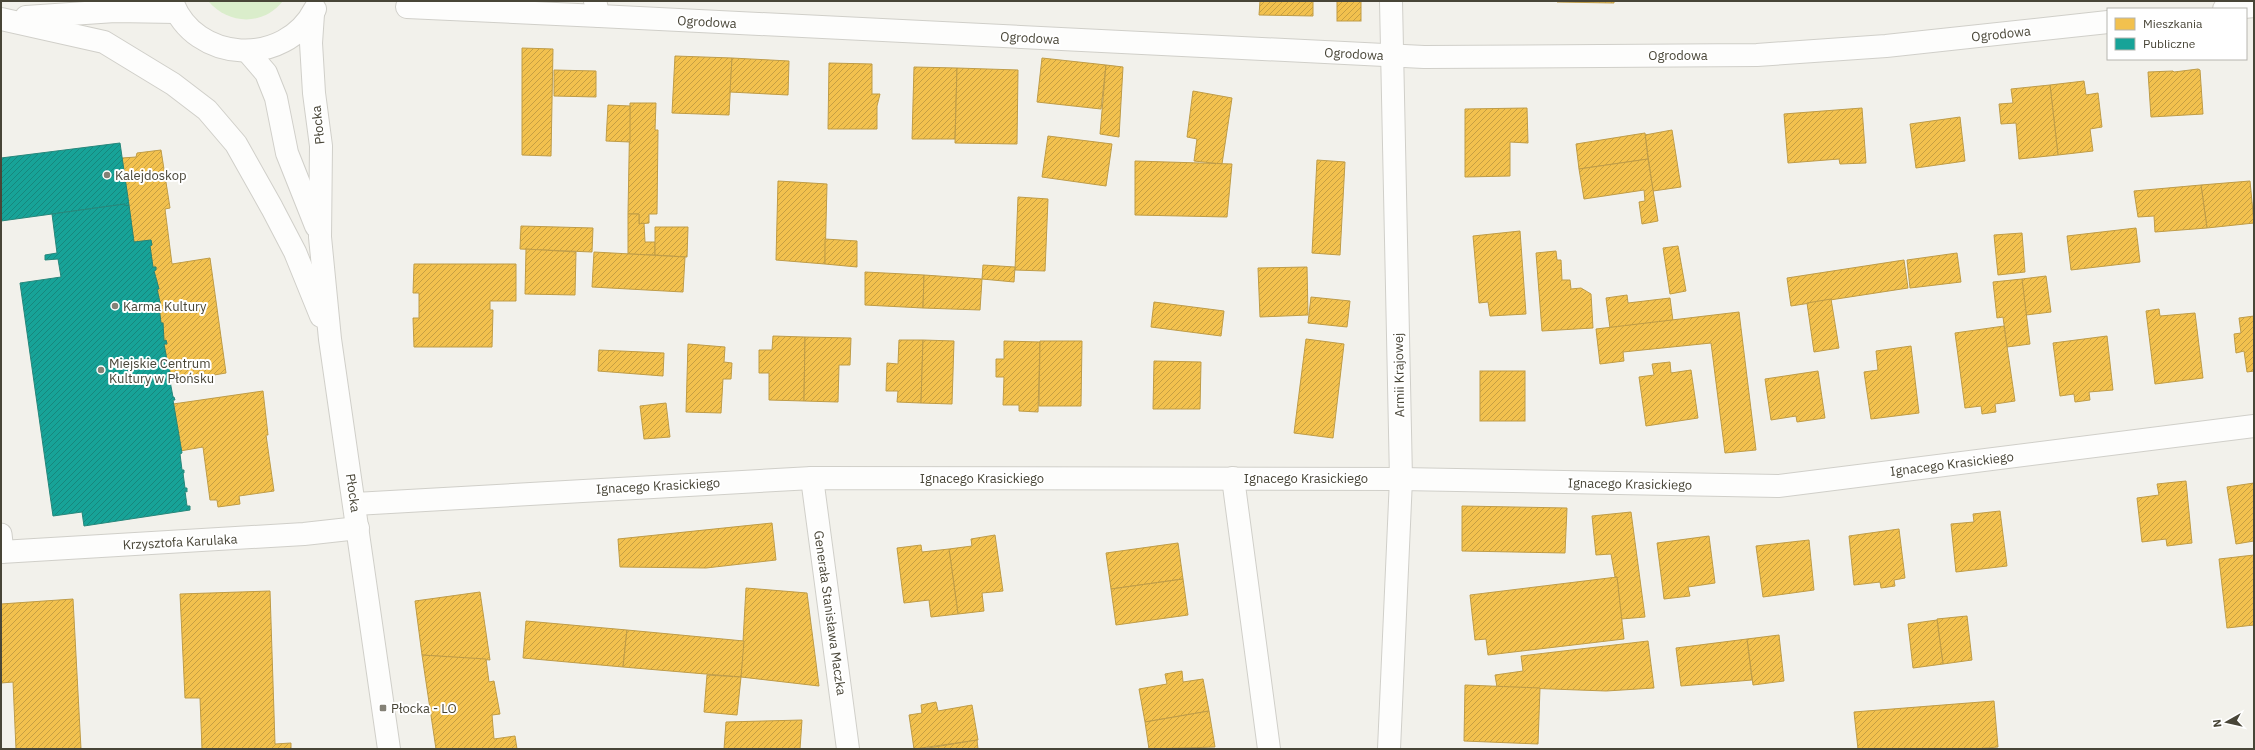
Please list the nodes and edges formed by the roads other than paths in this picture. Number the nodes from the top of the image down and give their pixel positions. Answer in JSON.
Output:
{"nodes":[{"id":1,"x":1391,"y":1,"type":"edge"},
{"id":2,"x":2254,"y":6,"type":"edge"},
{"id":3,"x":174,"y":7,"type":"edge"},
{"id":4,"x":316,"y":7,"type":"edge"},
{"id":5,"x":407,"y":7,"type":"dead end"},
{"id":6,"x":2234,"y":8,"type":"edge"},
{"id":7,"x":597,"y":9,"type":"edge"},
{"id":8,"x":1,"y":19,"type":"edge"},
{"id":9,"x":2107,"y":22,"type":"edge"},
{"id":10,"x":248,"y":52,"type":"junction"},
{"id":11,"x":1392,"y":56,"type":"junction"},
{"id":12,"x":320,"y":237,"type":"junction"},
{"id":13,"x":330,"y":339,"type":"junction"},
{"id":14,"x":2254,"y":426,"type":"edge"},
{"id":15,"x":812,"y":478,"type":"junction"},
{"id":16,"x":1233,"y":478,"type":"junction"},
{"id":17,"x":1401,"y":479,"type":"junction"},
{"id":18,"x":355,"y":504,"type":"junction"},
{"id":19,"x":358,"y":528,"type":"junction"},
{"id":20,"x":2,"y":546,"type":"edge"},
{"id":21,"x":389,"y":749,"type":"edge"},
{"id":22,"x":848,"y":749,"type":"edge"},
{"id":23,"x":1269,"y":749,"type":"edge"},
{"id":24,"x":1389,"y":749,"type":"edge"}],
"edges":[{"from":1,"to":11,"type":"street","name":"Armii Krajowej"},
{"from":2,"to":6,"type":"street"},
{"from":3,"to":8,"type":"street"},
{"from":3,"to":10,"type":"street"},
{"from":4,"to":10,"type":"street"},
{"from":4,"to":12,"type":"street","name":"Płocka"},
{"from":5,"to":7,"type":"street","name":"Ogrodowa"},
{"from":7,"to":11,"type":"street","name":"Ogrodowa"},
{"from":8,"to":13,"type":"street"},
{"from":9,"to":11,"type":"street","name":"Ogrodowa"},
{"from":10,"to":12,"type":"street","name":"Płocka"},
{"from":11,"to":17,"type":"street","name":"Armii Krajowej"},
{"from":12,"to":13,"type":"street","name":"Płocka"},
{"from":13,"to":18,"type":"street","name":"Płocka"},
{"from":14,"to":17,"type":"street","name":"Ignacego Krasickiego"},
{"from":15,"to":16,"type":"street","name":"Ignacego Krasickiego"},
{"from":15,"to":18,"type":"street","name":"Ignacego Krasickiego"},
{"from":15,"to":22,"type":"street","name":"Generała Stanisława Maczka"},
{"from":16,"to":17,"type":"street","name":"Ignacego Krasickiego"},
{"from":16,"to":23,"type":"street"},
{"from":17,"to":24,"type":"street","name":"Armii Krajowej"},
{"from":18,"to":19,"type":"street","name":"Płocka"},
{"from":19,"to":20,"type":"street","name":"Krzysztofa Karulaka"},
{"from":19,"to":21,"type":"street","name":"Płocka"}]}
